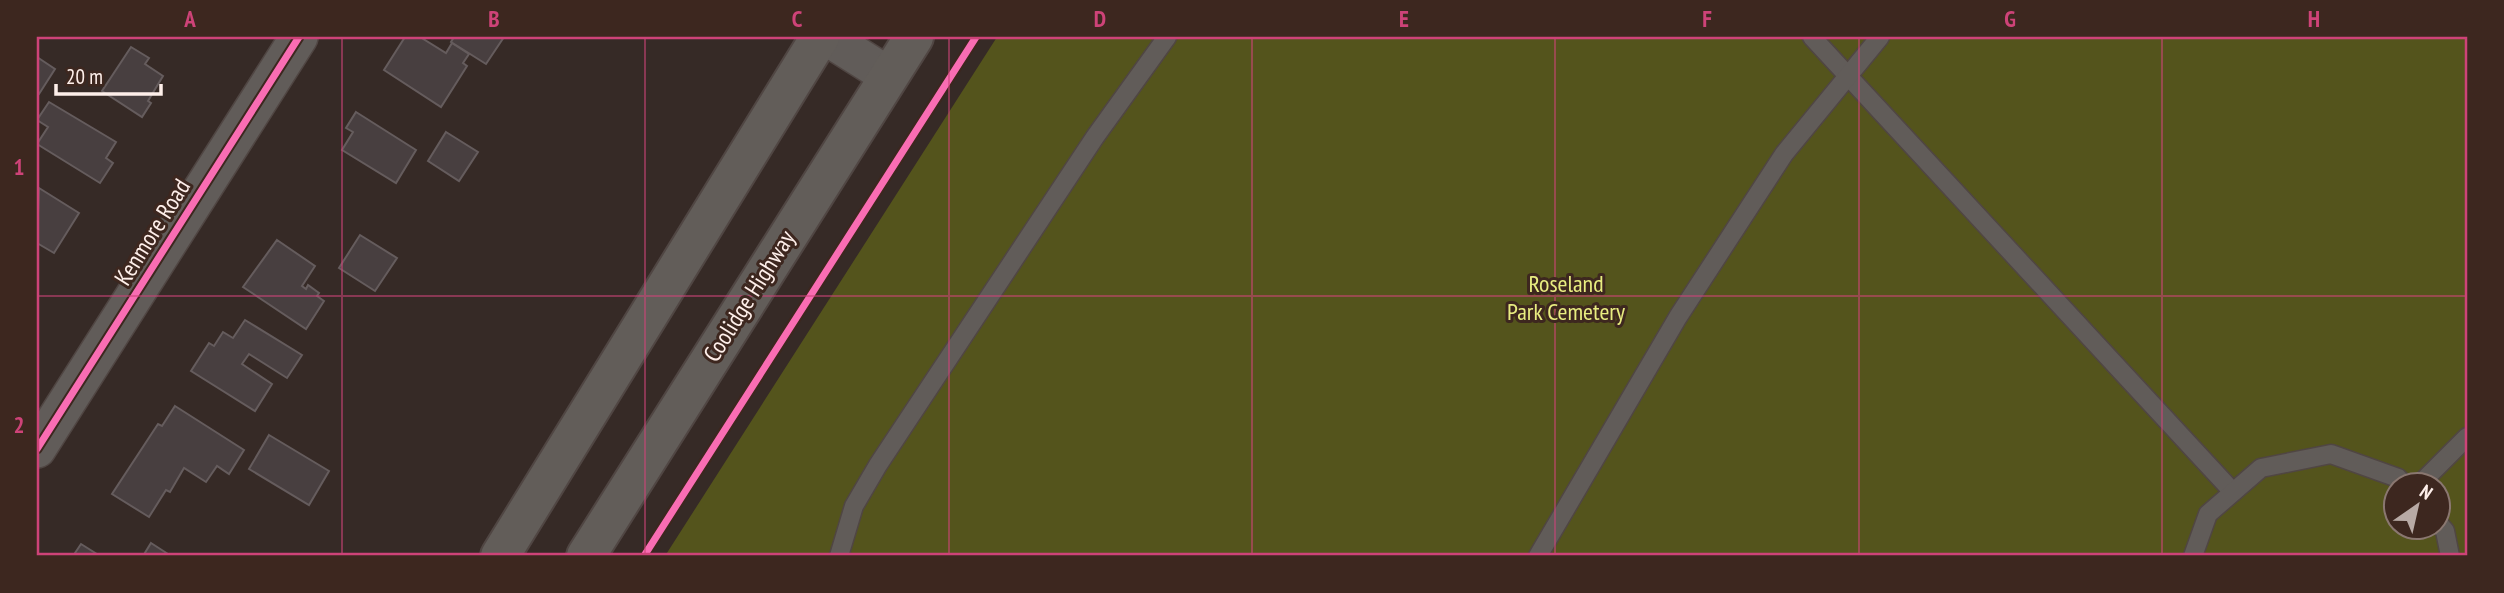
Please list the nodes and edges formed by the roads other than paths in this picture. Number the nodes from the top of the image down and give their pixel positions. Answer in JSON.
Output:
{"nodes":[{"id":1,"x":299,"y":37,"type":"edge"},
{"id":2,"x":820,"y":37,"type":"edge"},
{"id":3,"x":827,"y":37,"type":"edge"},
{"id":4,"x":914,"y":37,"type":"edge"},
{"id":5,"x":1167,"y":37,"type":"edge"},
{"id":6,"x":1812,"y":37,"type":"edge"},
{"id":7,"x":1880,"y":37,"type":"edge"},
{"id":8,"x":889,"y":76,"type":"junction"},
{"id":9,"x":1848,"y":77,"type":"junction"},
{"id":10,"x":2467,"y":437,"type":"edge"},
{"id":11,"x":37,"y":449,"type":"edge"},
{"id":12,"x":2435,"y":470,"type":"edge"},
{"id":13,"x":2382,"y":472,"type":"edge"},
{"id":14,"x":2233,"y":492,"type":"junction"},
{"id":15,"x":500,"y":556,"type":"edge"},
{"id":16,"x":586,"y":556,"type":"edge"},
{"id":17,"x":839,"y":556,"type":"edge"},
{"id":18,"x":1538,"y":556,"type":"edge"},
{"id":19,"x":2193,"y":556,"type":"edge"}],
"edges":[{"from":1,"to":11,"type":"street","name":"Kenmore Road"},
{"from":2,"to":15,"type":"main road"},
{"from":3,"to":8,"type":"street"},
{"from":4,"to":8,"type":"main road","name":"Coolidge Highway"},
{"from":5,"to":17,"type":"lane"},
{"from":6,"to":9,"type":"lane"},
{"from":7,"to":9,"type":"lane"},
{"from":8,"to":16,"type":"main road","name":"Coolidge Highway"},
{"from":9,"to":14,"type":"lane"},
{"from":9,"to":18,"type":"lane"},
{"from":10,"to":12,"type":"lane"},
{"from":13,"to":14,"type":"lane"},
{"from":14,"to":19,"type":"lane"}]}
